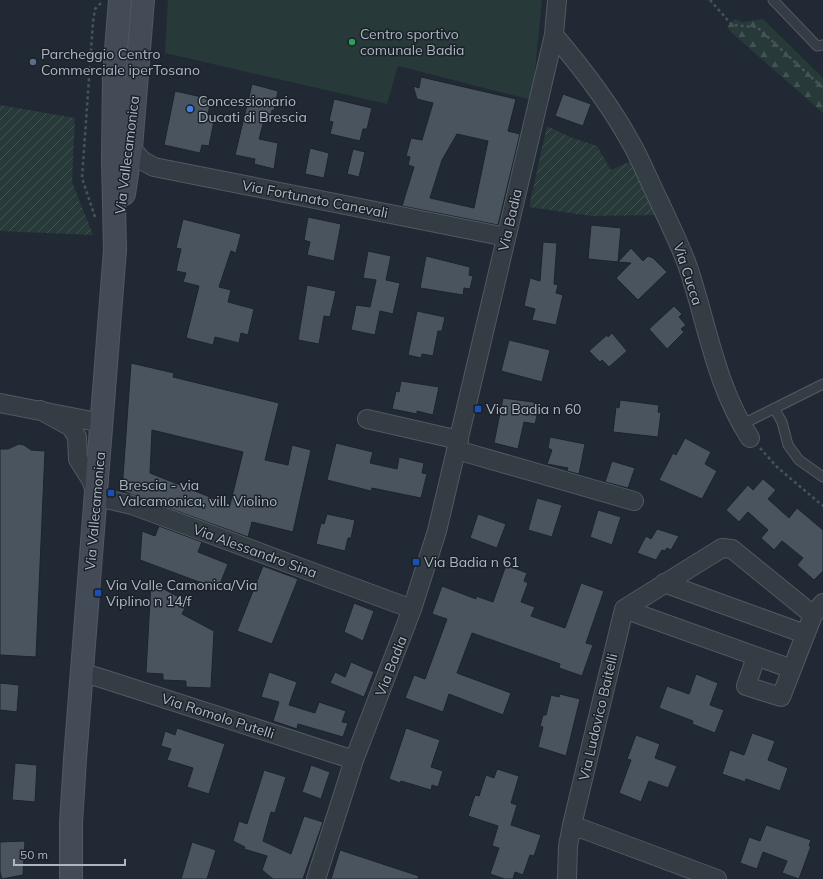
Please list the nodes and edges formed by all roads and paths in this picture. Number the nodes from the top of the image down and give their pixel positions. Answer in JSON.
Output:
{"nodes":[{"id":1,"x":104,"y":0,"type":"edge"},
{"id":2,"x":120,"y":0,"type":"edge"},
{"id":3,"x":143,"y":0,"type":"edge"},
{"id":4,"x":557,"y":0,"type":"edge"},
{"id":5,"x":710,"y":0,"type":"edge"},
{"id":6,"x":773,"y":0,"type":"edge"},
{"id":7,"x":93,"y":22,"type":"dead end"},
{"id":8,"x":554,"y":35,"type":"junction"},
{"id":9,"x":823,"y":45,"type":"edge"},
{"id":10,"x":823,"y":88,"type":"edge"},
{"id":11,"x":131,"y":148,"type":"junction"},
{"id":12,"x":116,"y":238,"type":"junction"},
{"id":13,"x":506,"y":238,"type":"junction"},
{"id":14,"x":823,"y":384,"type":"edge"},
{"id":15,"x":0,"y":403,"type":"edge"},
{"id":16,"x":774,"y":408,"type":"junction"},
{"id":17,"x":40,"y":410,"type":"junction"},
{"id":18,"x":367,"y":420,"type":"dead end"},
{"id":19,"x":102,"y":423,"type":"junction"},
{"id":20,"x":746,"y":432,"type":"junction"},
{"id":21,"x":458,"y":445,"type":"junction"},
{"id":22,"x":823,"y":477,"type":"edge"},
{"id":23,"x":97,"y":497,"type":"junction"},
{"id":24,"x":634,"y":501,"type":"dead end"},
{"id":25,"x":823,"y":506,"type":"edge"},
{"id":26,"x":664,"y":583,"type":"junction"},
{"id":27,"x":412,"y":609,"type":"junction"},
{"id":28,"x":624,"y":609,"type":"junction"},
{"id":29,"x":818,"y":609,"type":"edge"},
{"id":30,"x":805,"y":634,"type":"junction"},
{"id":31,"x":756,"y":657,"type":"junction"},
{"id":32,"x":792,"y":669,"type":"junction"},
{"id":33,"x":82,"y":676,"type":"junction"},
{"id":34,"x":354,"y":760,"type":"junction"},
{"id":35,"x":572,"y":825,"type":"junction"},
{"id":36,"x":71,"y":879,"type":"edge"},
{"id":37,"x":316,"y":879,"type":"edge"},
{"id":38,"x":567,"y":879,"type":"edge"},
{"id":39,"x":717,"y":879,"type":"edge"}],
"edges":[{"from":1,"to":7,"type":"path"},
{"from":2,"to":12,"type":"main road","name":"Via Vallecamonica"},
{"from":3,"to":11,"type":"main road","name":"Via Vallecamonica"},
{"from":4,"to":8,"type":"street","name":"Via Badia"},
{"from":5,"to":10,"type":"path"},
{"from":6,"to":9,"type":"lane"},
{"from":8,"to":13,"type":"street","name":"Via Badia"},
{"from":8,"to":20,"type":"street","name":"Via Cucca"},
{"from":11,"to":12,"type":"main road","name":"Via Vallecamonica"},
{"from":11,"to":13,"type":"street","name":"Via Fortunato Canevali"},
{"from":12,"to":19,"type":"main road","name":"Via Vallecamonica"},
{"from":13,"to":21,"type":"street","name":"Via Badia"},
{"from":14,"to":16,"type":"lane"},
{"from":15,"to":17,"type":"street"},
{"from":16,"to":20,"type":"lane"},
{"from":16,"to":22,"type":"lane"},
{"from":17,"to":19,"type":"street"},
{"from":17,"to":23,"type":"street"},
{"from":18,"to":21,"type":"street"},
{"from":19,"to":23,"type":"main road","name":"Via Vallecamonica"},
{"from":20,"to":25,"type":"path"},
{"from":21,"to":24,"type":"street"},
{"from":21,"to":27,"type":"street","name":"Via Badia"},
{"from":23,"to":27,"type":"street","name":"Via Alessandro Sina"},
{"from":23,"to":33,"type":"main road","name":"Via Vallecamonica"},
{"from":26,"to":28,"type":"street"},
{"from":26,"to":29,"type":"street"},
{"from":26,"to":30,"type":"street"},
{"from":27,"to":34,"type":"street","name":"Via Badia"},
{"from":28,"to":31,"type":"street"},
{"from":28,"to":35,"type":"street","name":"Via Ludovico Baitelli"},
{"from":29,"to":30,"type":"street"},
{"from":30,"to":32,"type":"street"},
{"from":31,"to":32,"type":"street"},
{"from":31,"to":32,"type":"street"},
{"from":33,"to":34,"type":"street","name":"Via Romolo Putelli"},
{"from":33,"to":36,"type":"main road","name":"Via Vallecamonica"},
{"from":34,"to":37,"type":"street","name":"Via Badia"},
{"from":35,"to":38,"type":"street","name":"Via Ludovico Baitelli"},
{"from":35,"to":39,"type":"street"}]}
